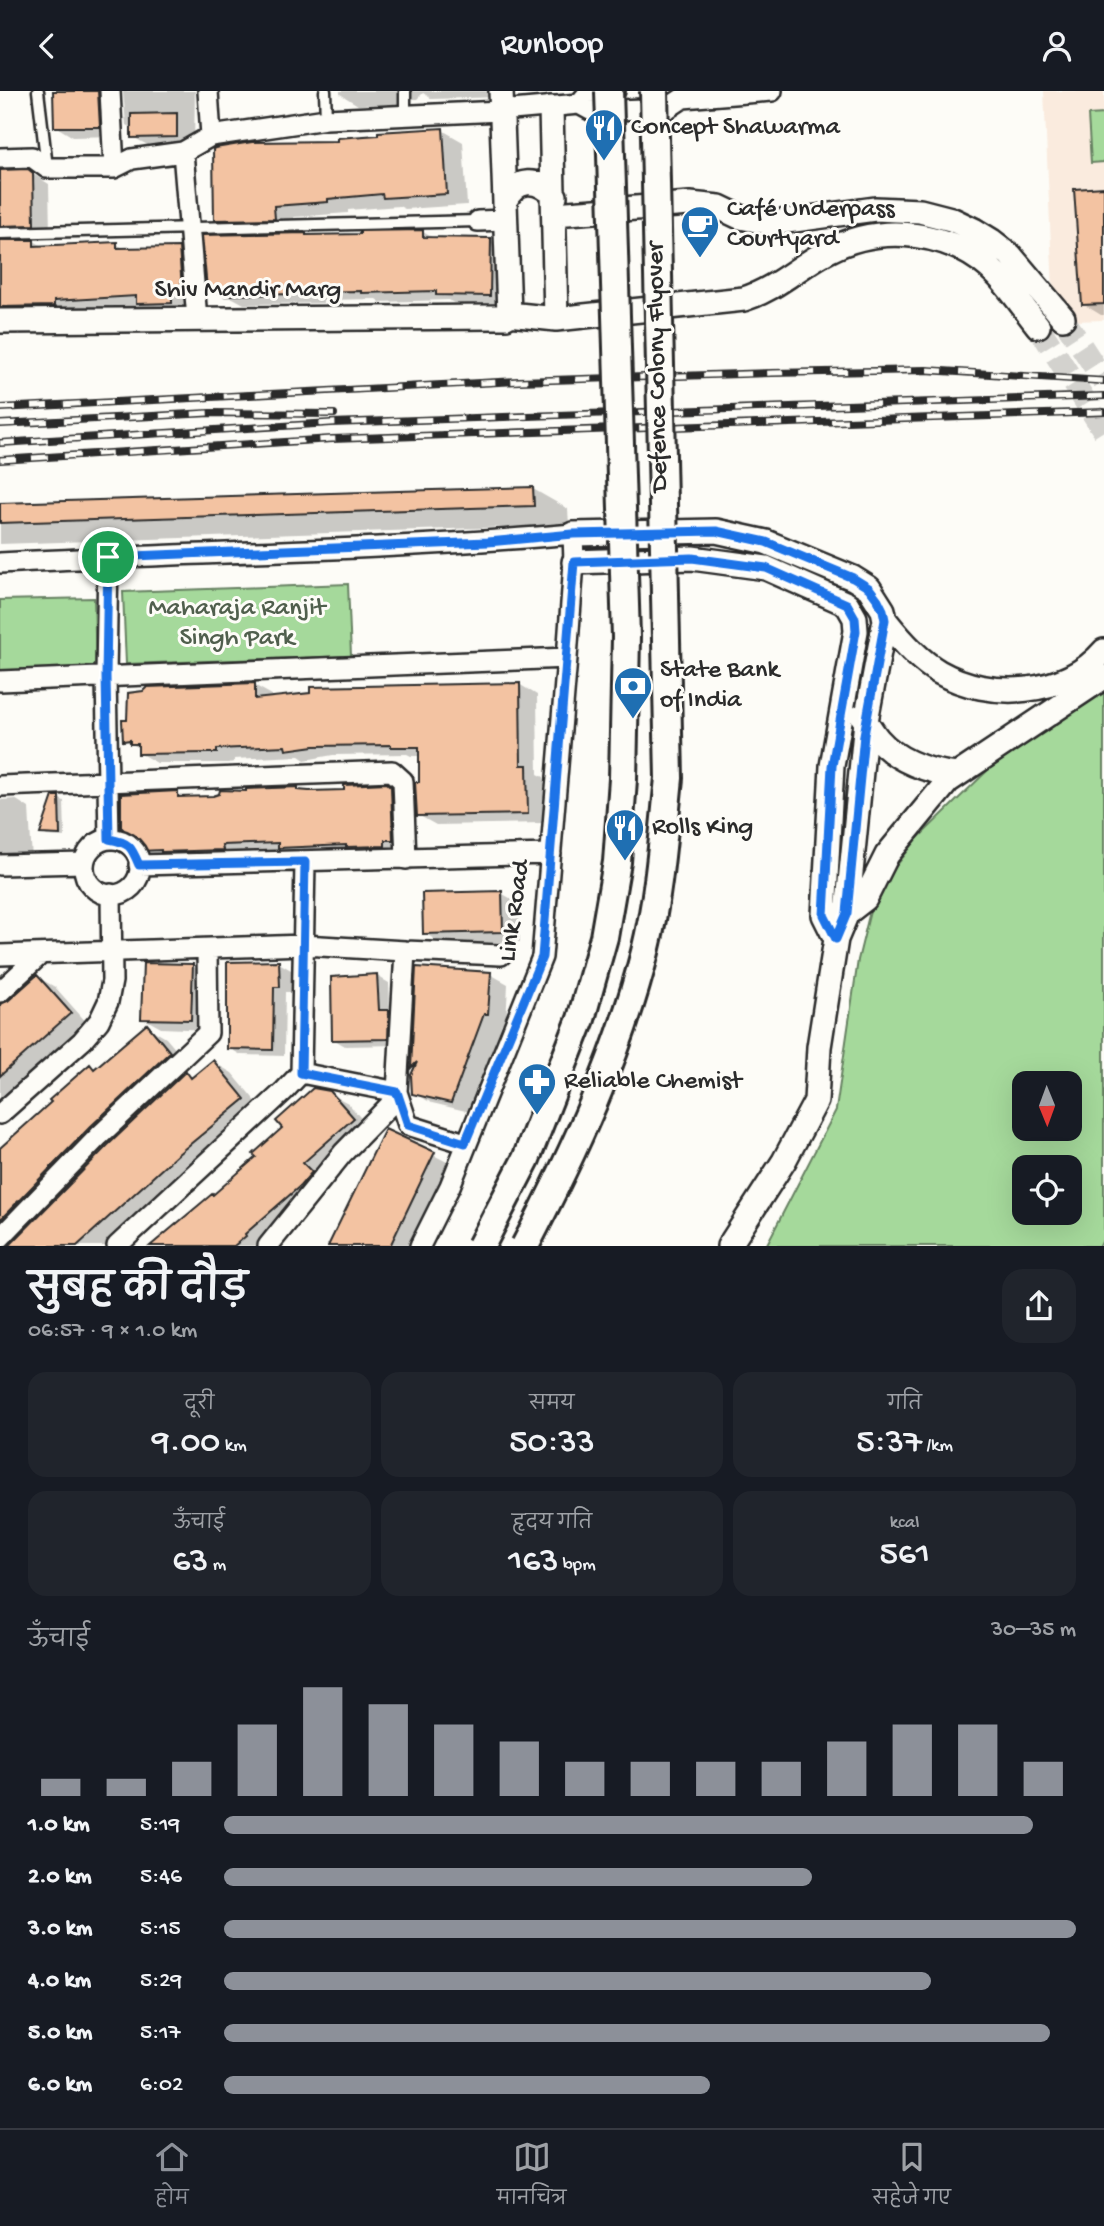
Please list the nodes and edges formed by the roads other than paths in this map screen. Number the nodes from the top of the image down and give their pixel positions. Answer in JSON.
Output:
{"nodes":[{"id":1,"x":38,"y":91,"type":"edge"},
{"id":2,"x":110,"y":91,"type":"edge"},
{"id":3,"x":208,"y":91,"type":"edge"},
{"id":4,"x":325,"y":91,"type":"edge"},
{"id":5,"x":405,"y":91,"type":"edge"},
{"id":6,"x":609,"y":91,"type":"edge"},
{"id":7,"x":615,"y":91,"type":"edge"},
{"id":8,"x":654,"y":91,"type":"edge"},
{"id":9,"x":772,"y":91,"type":"edge"},
{"id":10,"x":707,"y":94,"type":"edge"},
{"id":11,"x":677,"y":95,"type":"edge"},
{"id":12,"x":501,"y":101,"type":"edge"},
{"id":13,"x":579,"y":103,"type":"junction"},
{"id":14,"x":551,"y":108,"type":"junction"},
{"id":15,"x":405,"y":115,"type":"junction"},
{"id":16,"x":326,"y":119,"type":"junction"},
{"id":17,"x":211,"y":136,"type":"junction"},
{"id":18,"x":183,"y":152,"type":"junction"},
{"id":19,"x":0,"y":158,"type":"edge"},
{"id":20,"x":47,"y":168,"type":"junction"},
{"id":21,"x":114,"y":168,"type":"junction"},
{"id":22,"x":554,"y":205,"type":"junction"},
{"id":23,"x":505,"y":210,"type":"junction"},
{"id":24,"x":478,"y":221,"type":"joint"},
{"id":25,"x":191,"y":228,"type":"junction"},
{"id":26,"x":0,"y":233,"type":"edge"},
{"id":27,"x":502,"y":316,"type":"junction"},
{"id":28,"x":1063,"y":318,"type":"tunnel mouth"},
{"id":29,"x":197,"y":319,"type":"junction"},
{"id":30,"x":556,"y":319,"type":"junction"},
{"id":31,"x":0,"y":321,"type":"edge"},
{"id":32,"x":1038,"y":326,"type":"tunnel mouth"},
{"id":33,"x":573,"y":534,"type":"junction"},
{"id":34,"x":108,"y":557,"type":"junction"},
{"id":35,"x":574,"y":562,"type":"junction"},
{"id":36,"x":0,"y":563,"type":"edge"},
{"id":37,"x":885,"y":620,"type":"junction"},
{"id":38,"x":1104,"y":651,"type":"edge"},
{"id":39,"x":567,"y":658,"type":"junction"},
{"id":40,"x":106,"y":676,"type":"junction"},
{"id":41,"x":1104,"y":677,"type":"edge"},
{"id":42,"x":0,"y":681,"type":"edge"},
{"id":43,"x":844,"y":695,"type":"junction"},
{"id":44,"x":866,"y":722,"type":"junction"},
{"id":45,"x":956,"y":775,"type":"junction"},
{"id":46,"x":108,"y":783,"type":"junction"},
{"id":47,"x":0,"y":786,"type":"edge"},
{"id":48,"x":109,"y":839,"type":"junction"},
{"id":49,"x":551,"y":854,"type":"junction"},
{"id":50,"x":406,"y":859,"type":"junction"},
{"id":51,"x":305,"y":862,"type":"junction"},
{"id":52,"x":84,"y":863,"type":"junction"},
{"id":53,"x":0,"y":865,"type":"edge"},
{"id":54,"x":139,"y":865,"type":"junction"},
{"id":55,"x":111,"y":894,"type":"junction"},
{"id":56,"x":847,"y":913,"type":"junction"},
{"id":57,"x":824,"y":915,"type":"junction"},
{"id":58,"x":836,"y":939,"type":"junction"},
{"id":59,"x":304,"y":945,"type":"junction"},
{"id":60,"x":206,"y":949,"type":"junction"},
{"id":61,"x":405,"y":951,"type":"junction"},
{"id":62,"x":112,"y":953,"type":"junction"},
{"id":63,"x":41,"y":954,"type":"junction"},
{"id":64,"x":0,"y":955,"type":"edge"},
{"id":65,"x":501,"y":955,"type":"dead end"},
{"id":66,"x":0,"y":992,"type":"edge"},
{"id":67,"x":301,"y":1073,"type":"junction"},
{"id":68,"x":397,"y":1092,"type":"junction"},
{"id":69,"x":0,"y":1114,"type":"edge"},
{"id":70,"x":465,"y":1143,"type":"junction"},
{"id":71,"x":0,"y":1238,"type":"edge"},
{"id":72,"x":117,"y":1246,"type":"edge"},
{"id":73,"x":268,"y":1246,"type":"edge"},
{"id":74,"x":420,"y":1246,"type":"edge"},
{"id":75,"x":481,"y":1246,"type":"edge"},
{"id":76,"x":525,"y":1246,"type":"edge"},
{"id":77,"x":729,"y":1246,"type":"edge"}],
"edges":[{"from":1,"to":20,"type":"lane"},
{"from":2,"to":21,"type":"street"},
{"from":3,"to":17,"type":"street"},
{"from":4,"to":16,"type":"lane"},
{"from":5,"to":15,"type":"lane"},
{"from":6,"to":75,"type":"main road","name":"Defence Colony Flyover","bridge":true},
{"from":7,"to":13,"type":"street"},
{"from":8,"to":76,"type":"main road","name":"Defence Colony Flyover","bridge":true},
{"from":9,"to":10,"type":"street"},
{"from":10,"to":11,"type":"street"},
{"from":11,"to":13,"type":"street"},
{"from":12,"to":14,"type":"street"},
{"from":12,"to":15,"type":"street"},
{"from":12,"to":23,"type":"street"},
{"from":13,"to":14,"type":"street"},
{"from":14,"to":22,"type":"street"},
{"from":15,"to":16,"type":"street"},
{"from":16,"to":17,"type":"street"},
{"from":17,"to":18,"type":"street"},
{"from":18,"to":21,"type":"street"},
{"from":18,"to":25,"type":"street"},
{"from":19,"to":20,"type":"street"},
{"from":20,"to":21,"type":"street"},
{"from":22,"to":23,"type":"street"},
{"from":22,"to":28,"type":"street"},
{"from":22,"to":30,"type":"street"},
{"from":23,"to":24,"type":"street"},
{"from":23,"to":27,"type":"street"},
{"from":24,"to":25,"type":"lane"},
{"from":25,"to":26,"type":"lane"},
{"from":25,"to":29,"type":"street"},
{"from":27,"to":29,"type":"street","name":"Shiv Mandir Marg"},
{"from":27,"to":30,"type":"street","name":"Shiv Mandir Marg"},
{"from":29,"to":31,"type":"street","name":"Shiv Mandir Marg"},
{"from":30,"to":32,"type":"street","name":"Shiv Mandir Marg"},
{"from":33,"to":34,"type":"street"},
{"from":33,"to":35,"type":"street","name":"Link Road"},
{"from":33,"to":37,"type":"street"},
{"from":34,"to":36,"type":"street"},
{"from":34,"to":40,"type":"street"},
{"from":35,"to":39,"type":"street","name":"Link Road"},
{"from":35,"to":43,"type":"street"},
{"from":37,"to":38,"type":"street"},
{"from":37,"to":44,"type":"street"},
{"from":39,"to":40,"type":"street"},
{"from":39,"to":49,"type":"street","name":"Link Road"},
{"from":40,"to":42,"type":"street"},
{"from":40,"to":46,"type":"street"},
{"from":41,"to":45,"type":"street"},
{"from":43,"to":44,"type":"street"},
{"from":43,"to":57,"type":"street"},
{"from":44,"to":45,"type":"street"},
{"from":44,"to":56,"type":"street"},
{"from":45,"to":56,"type":"street"},
{"from":46,"to":47,"type":"street"},
{"from":46,"to":48,"type":"street"},
{"from":46,"to":50,"type":"street"},
{"from":48,"to":52,"type":"street"},
{"from":48,"to":54,"type":"street"},
{"from":49,"to":50,"type":"street"},
{"from":49,"to":70,"type":"street","name":"Link Road"},
{"from":50,"to":51,"type":"street"},
{"from":51,"to":54,"type":"street"},
{"from":51,"to":59,"type":"street"},
{"from":52,"to":53,"type":"street"},
{"from":52,"to":55,"type":"street"},
{"from":54,"to":55,"type":"street"},
{"from":55,"to":62,"type":"street"},
{"from":56,"to":57,"type":"street"},
{"from":56,"to":58,"type":"street"},
{"from":57,"to":58,"type":"street"},
{"from":58,"to":77,"type":"street"},
{"from":59,"to":60,"type":"street"},
{"from":59,"to":61,"type":"street"},
{"from":59,"to":67,"type":"street"},
{"from":60,"to":62,"type":"street"},
{"from":60,"to":71,"type":"street"},
{"from":61,"to":65,"type":"street"},
{"from":61,"to":68,"type":"street"},
{"from":62,"to":63,"type":"street"},
{"from":62,"to":69,"type":"street"},
{"from":63,"to":64,"type":"street"},
{"from":63,"to":66,"type":"street"},
{"from":67,"to":68,"type":"street"},
{"from":67,"to":72,"type":"street"},
{"from":68,"to":70,"type":"street"},
{"from":68,"to":73,"type":"street"},
{"from":70,"to":74,"type":"street","name":"Link Road"}]}
